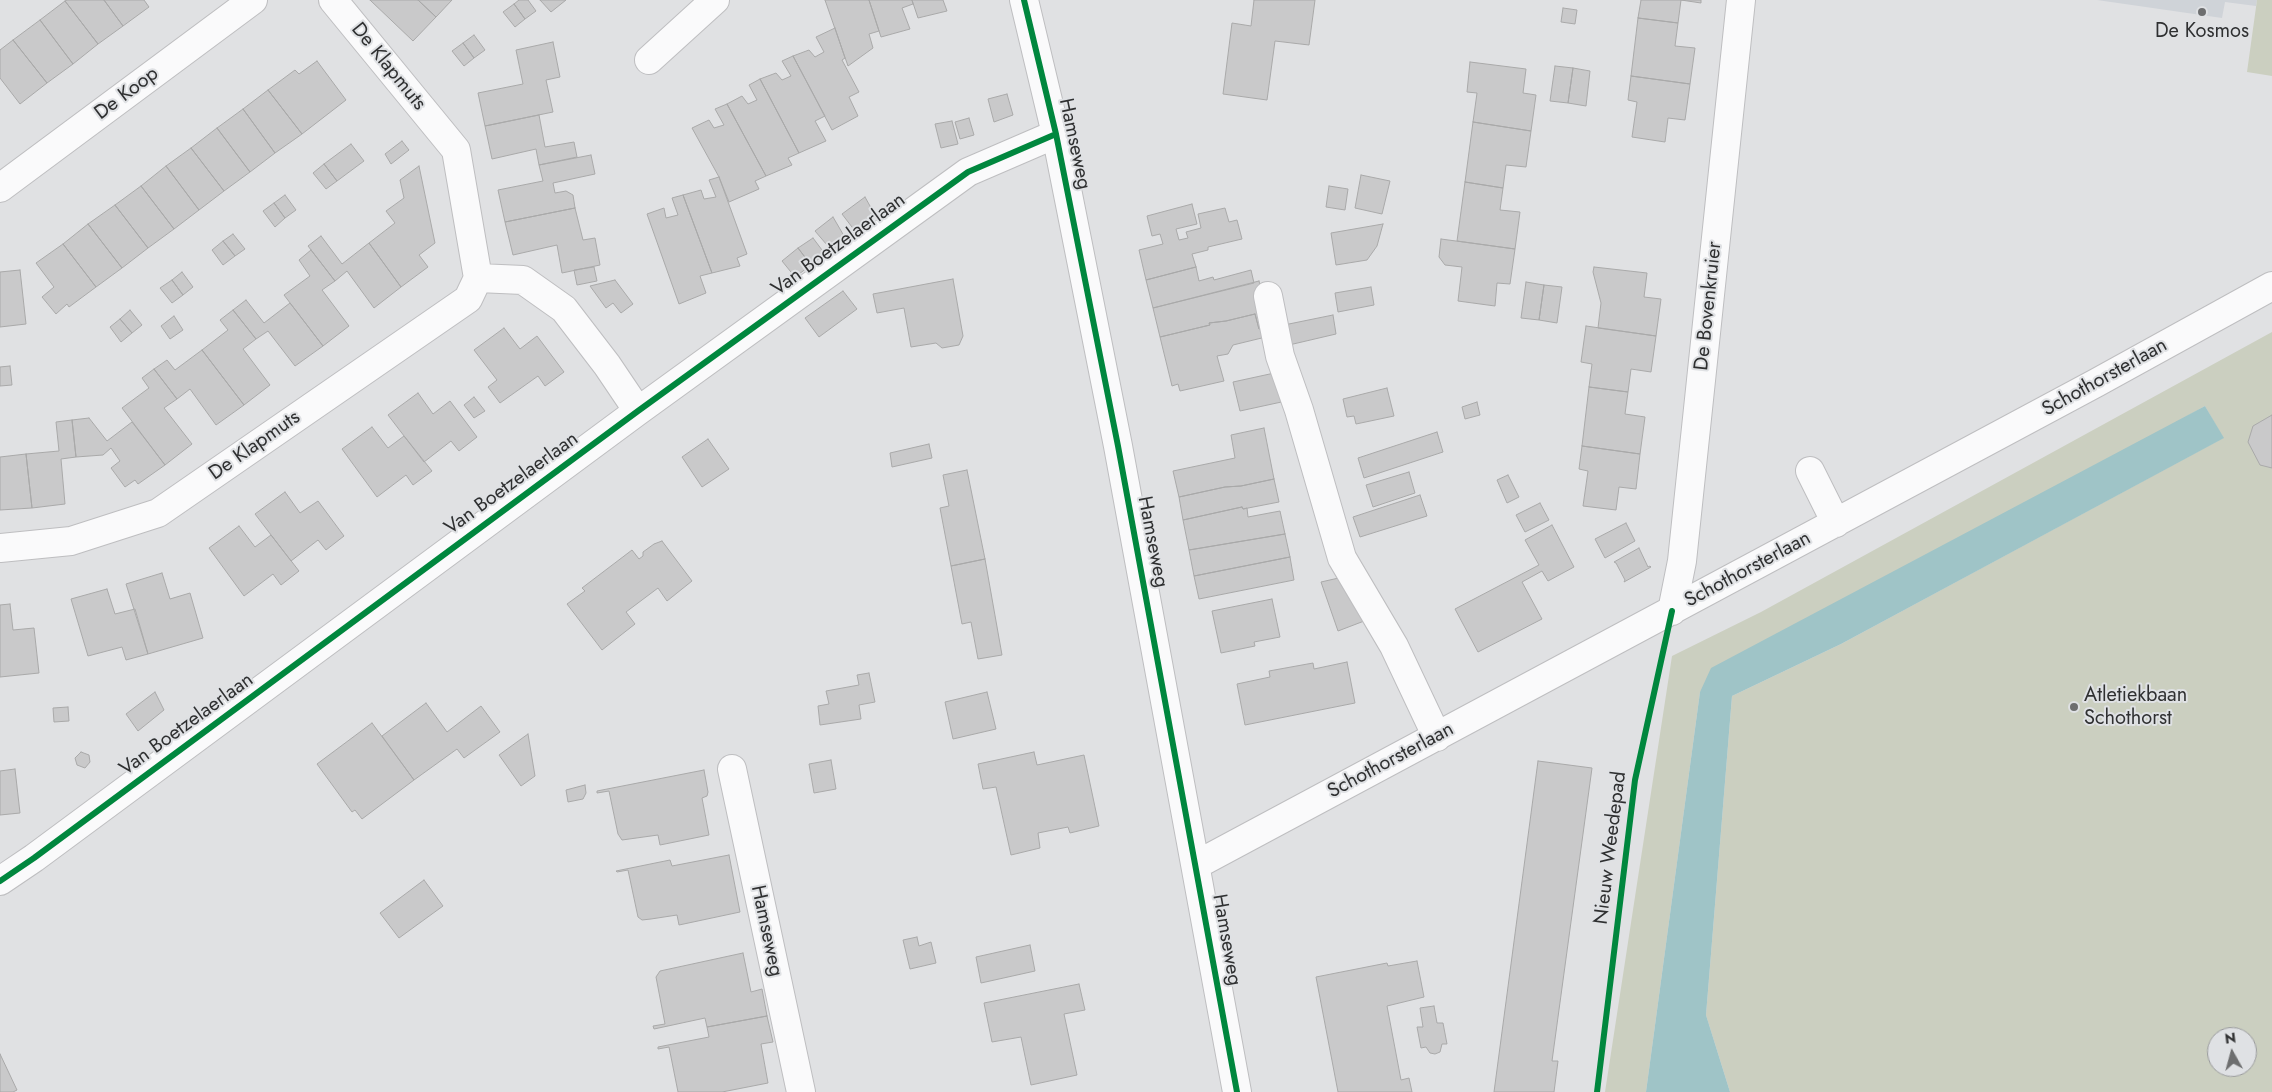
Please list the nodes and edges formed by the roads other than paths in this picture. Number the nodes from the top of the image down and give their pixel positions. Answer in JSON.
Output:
{"nodes":[{"id":1,"x":253,"y":0,"type":"edge"},
{"id":2,"x":333,"y":0,"type":"edge"},
{"id":3,"x":715,"y":0,"type":"edge"},
{"id":4,"x":1024,"y":0,"type":"edge"},
{"id":5,"x":1741,"y":0,"type":"edge"},
{"id":6,"x":649,"y":60,"type":"dead end"},
{"id":7,"x":1056,"y":134,"type":"junction"},
{"id":8,"x":0,"y":188,"type":"edge"},
{"id":9,"x":478,"y":278,"type":"junction"},
{"id":10,"x":2272,"y":286,"type":"edge"},
{"id":11,"x":1268,"y":296,"type":"dead end"},
{"id":12,"x":638,"y":411,"type":"junction"},
{"id":13,"x":1810,"y":471,"type":"dead end"},
{"id":14,"x":1836,"y":523,"type":"junction"},
{"id":15,"x":0,"y":548,"type":"edge"},
{"id":16,"x":1672,"y":611,"type":"junction"},
{"id":17,"x":1437,"y":736,"type":"junction"},
{"id":18,"x":732,"y":769,"type":"dead end"},
{"id":19,"x":1196,"y":865,"type":"junction"},
{"id":20,"x":0,"y":881,"type":"edge"},
{"id":21,"x":801,"y":1092,"type":"edge"},
{"id":22,"x":1237,"y":1092,"type":"edge"}],
"edges":[{"from":1,"to":8,"type":"street","name":"De Koop"},
{"from":2,"to":9,"type":"street","name":"De Klapmuts"},
{"from":3,"to":6,"type":"street"},
{"from":4,"to":7,"type":"street","name":"Hamseweg"},
{"from":5,"to":16,"type":"street","name":"De Bovenkruier"},
{"from":7,"to":12,"type":"street","name":"Van Boetzelaerlaan"},
{"from":7,"to":19,"type":"street","name":"Hamseweg"},
{"from":9,"to":12,"type":"street"},
{"from":9,"to":15,"type":"street","name":"De Klapmuts"},
{"from":10,"to":14,"type":"street","name":"Schothorsterlaan"},
{"from":11,"to":17,"type":"street"},
{"from":12,"to":20,"type":"street","name":"Van Boetzelaerlaan"},
{"from":13,"to":14,"type":"street"},
{"from":14,"to":16,"type":"street","name":"Schothorsterlaan"},
{"from":16,"to":17,"type":"street","name":"Schothorsterlaan"},
{"from":17,"to":19,"type":"street","name":"Schothorsterlaan"},
{"from":18,"to":21,"type":"street","name":"Hamseweg"},
{"from":19,"to":22,"type":"street","name":"Hamseweg"}]}
